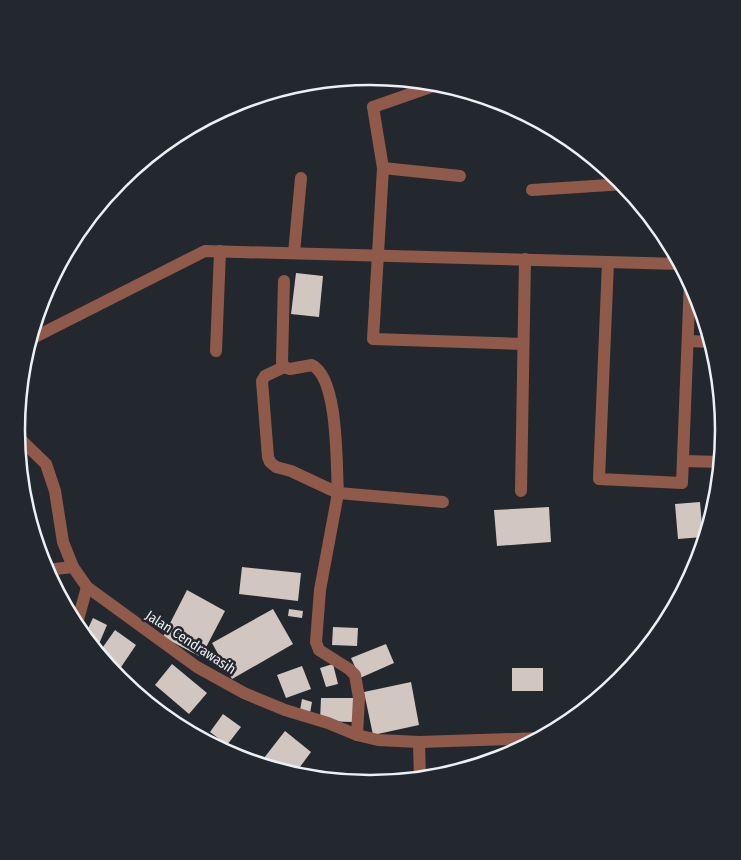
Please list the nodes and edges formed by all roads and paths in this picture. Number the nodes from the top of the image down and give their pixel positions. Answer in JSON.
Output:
{"nodes":[{"id":1,"x":426,"y":89,"type":"edge"},
{"id":2,"x":383,"y":168,"type":"junction"},
{"id":3,"x":460,"y":176,"type":"dead end"},
{"id":4,"x":301,"y":178,"type":"dead end"},
{"id":5,"x":614,"y":185,"type":"edge"},
{"id":6,"x":532,"y":190,"type":"dead end"},
{"id":7,"x":220,"y":251,"type":"junction"},
{"id":8,"x":294,"y":253,"type":"junction"},
{"id":9,"x":378,"y":256,"type":"junction"},
{"id":10,"x":525,"y":259,"type":"junction"},
{"id":11,"x":608,"y":262,"type":"junction"},
{"id":12,"x":673,"y":264,"type":"edge"},
{"id":13,"x":284,"y":281,"type":"dead end"},
{"id":14,"x":689,"y":297,"type":"edge"},
{"id":15,"x":39,"y":335,"type":"edge"},
{"id":16,"x":688,"y":341,"type":"junction"},
{"id":17,"x":704,"y":342,"type":"edge"},
{"id":18,"x":523,"y":344,"type":"junction"},
{"id":19,"x":216,"y":352,"type":"dead end"},
{"id":20,"x":284,"y":367,"type":"junction"},
{"id":21,"x":26,"y":444,"type":"edge"},
{"id":22,"x":683,"y":461,"type":"junction"},
{"id":23,"x":714,"y":462,"type":"edge"},
{"id":24,"x":521,"y":491,"type":"dead end"},
{"id":25,"x":338,"y":493,"type":"junction"},
{"id":26,"x":443,"y":502,"type":"dead end"},
{"id":27,"x":73,"y":566,"type":"junction"},
{"id":28,"x":54,"y":569,"type":"edge"},
{"id":29,"x":87,"y":587,"type":"junction"},
{"id":30,"x":79,"y":616,"type":"edge"},
{"id":31,"x":356,"y":735,"type":"junction"},
{"id":32,"x":526,"y":739,"type":"edge"},
{"id":33,"x":419,"y":742,"type":"junction"},
{"id":34,"x":420,"y":772,"type":"edge"}],
"edges":[{"from":1,"to":2,"type":"street"},
{"from":2,"to":3,"type":"street"},
{"from":2,"to":9,"type":"street"},
{"from":4,"to":8,"type":"street"},
{"from":5,"to":6,"type":"street"},
{"from":7,"to":8,"type":"street"},
{"from":7,"to":15,"type":"street"},
{"from":7,"to":19,"type":"street"},
{"from":8,"to":9,"type":"street"},
{"from":9,"to":10,"type":"street"},
{"from":9,"to":18,"type":"street"},
{"from":10,"to":11,"type":"street"},
{"from":10,"to":18,"type":"street"},
{"from":11,"to":12,"type":"street"},
{"from":11,"to":22,"type":"street"},
{"from":13,"to":20,"type":"street"},
{"from":14,"to":16,"type":"street"},
{"from":16,"to":17,"type":"street"},
{"from":16,"to":22,"type":"street"},
{"from":18,"to":24,"type":"street"},
{"from":20,"to":25,"type":"street"},
{"from":20,"to":25,"type":"street"},
{"from":21,"to":27,"type":"street","name":"Jalan Cendrawasih"},
{"from":22,"to":23,"type":"street"},
{"from":25,"to":26,"type":"street"},
{"from":25,"to":31,"type":"street"},
{"from":27,"to":28,"type":"street"},
{"from":27,"to":29,"type":"street","name":"Jalan Cendrawasih"},
{"from":29,"to":30,"type":"street"},
{"from":29,"to":31,"type":"street","name":"Jalan Cendrawasih"},
{"from":31,"to":33,"type":"street","name":"Jalan Cendrawasih"},
{"from":32,"to":33,"type":"street","name":"Jalan Cendrawasih"},
{"from":33,"to":34,"type":"street"}]}
